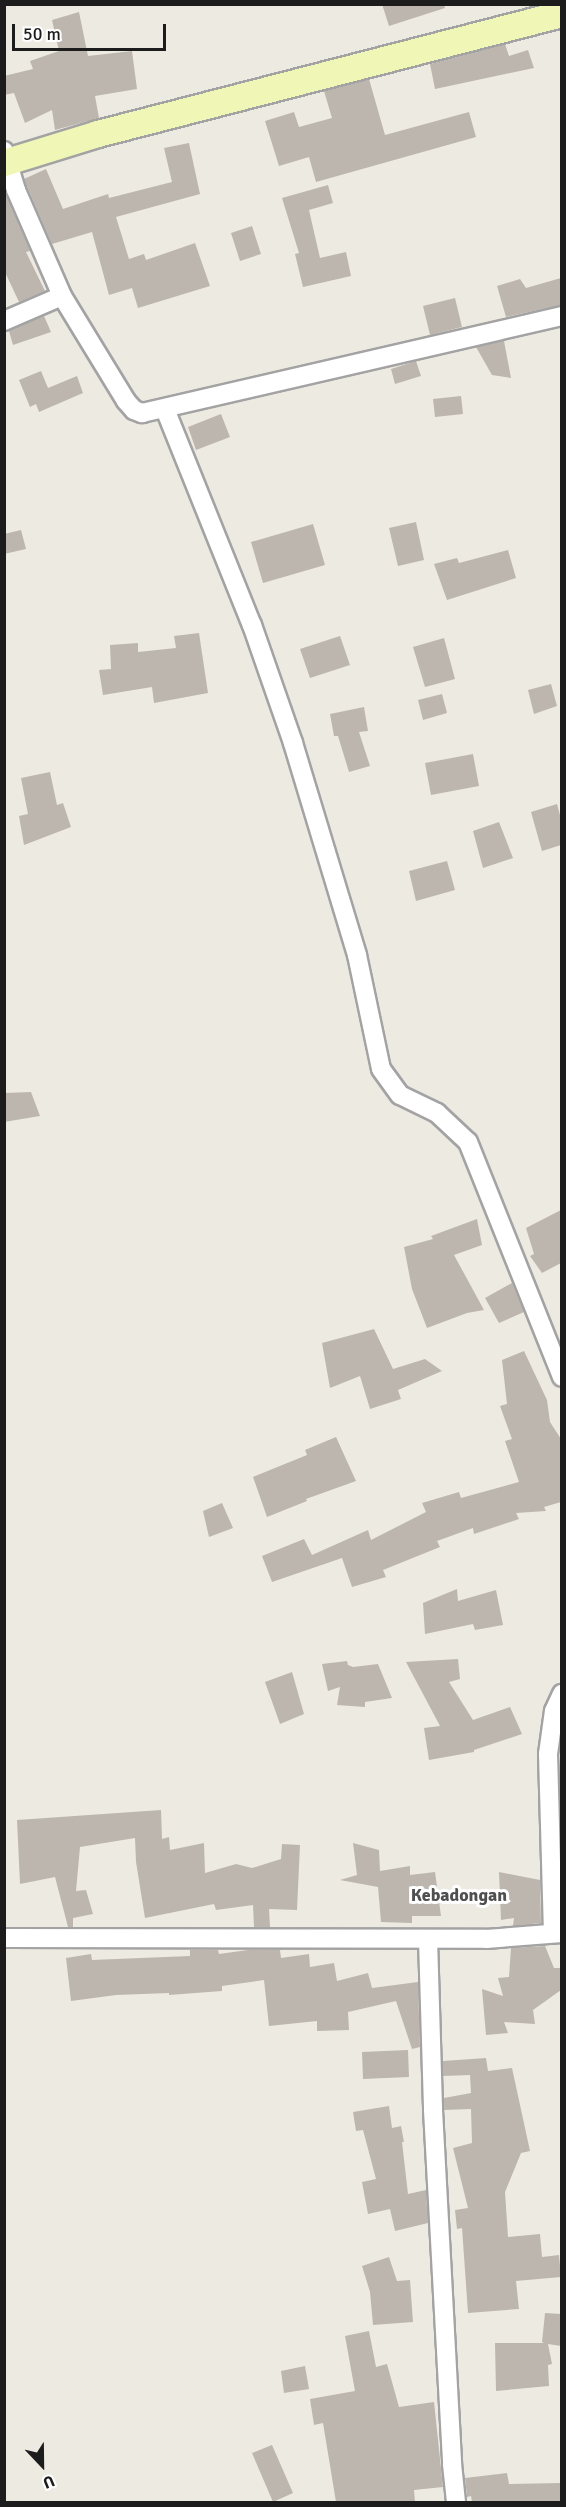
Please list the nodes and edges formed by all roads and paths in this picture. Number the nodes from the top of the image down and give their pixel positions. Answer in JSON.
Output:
{"nodes":[{"id":1,"x":561,"y":14,"type":"edge"},
{"id":2,"x":6,"y":158,"type":"edge"},
{"id":3,"x":62,"y":296,"type":"junction"},
{"id":4,"x":561,"y":316,"type":"edge"},
{"id":5,"x":4,"y":321,"type":"edge"},
{"id":6,"x":165,"y":409,"type":"junction"},
{"id":7,"x":561,"y":1377,"type":"edge"},
{"id":8,"x":561,"y":1694,"type":"edge"},
{"id":9,"x":557,"y":1933,"type":"edge"},
{"id":10,"x":4,"y":1938,"type":"edge"},
{"id":11,"x":428,"y":1939,"type":"junction"},
{"id":12,"x":456,"y":2502,"type":"edge"}],
"edges":[{"from":1,"to":2,"type":"street"},
{"from":2,"to":3,"type":"street"},
{"from":3,"to":5,"type":"street"},
{"from":3,"to":6,"type":"street"},
{"from":4,"to":6,"type":"street"},
{"from":6,"to":7,"type":"street"},
{"from":8,"to":9,"type":"street"},
{"from":9,"to":11,"type":"street"},
{"from":10,"to":11,"type":"street"},
{"from":11,"to":12,"type":"street"}]}
